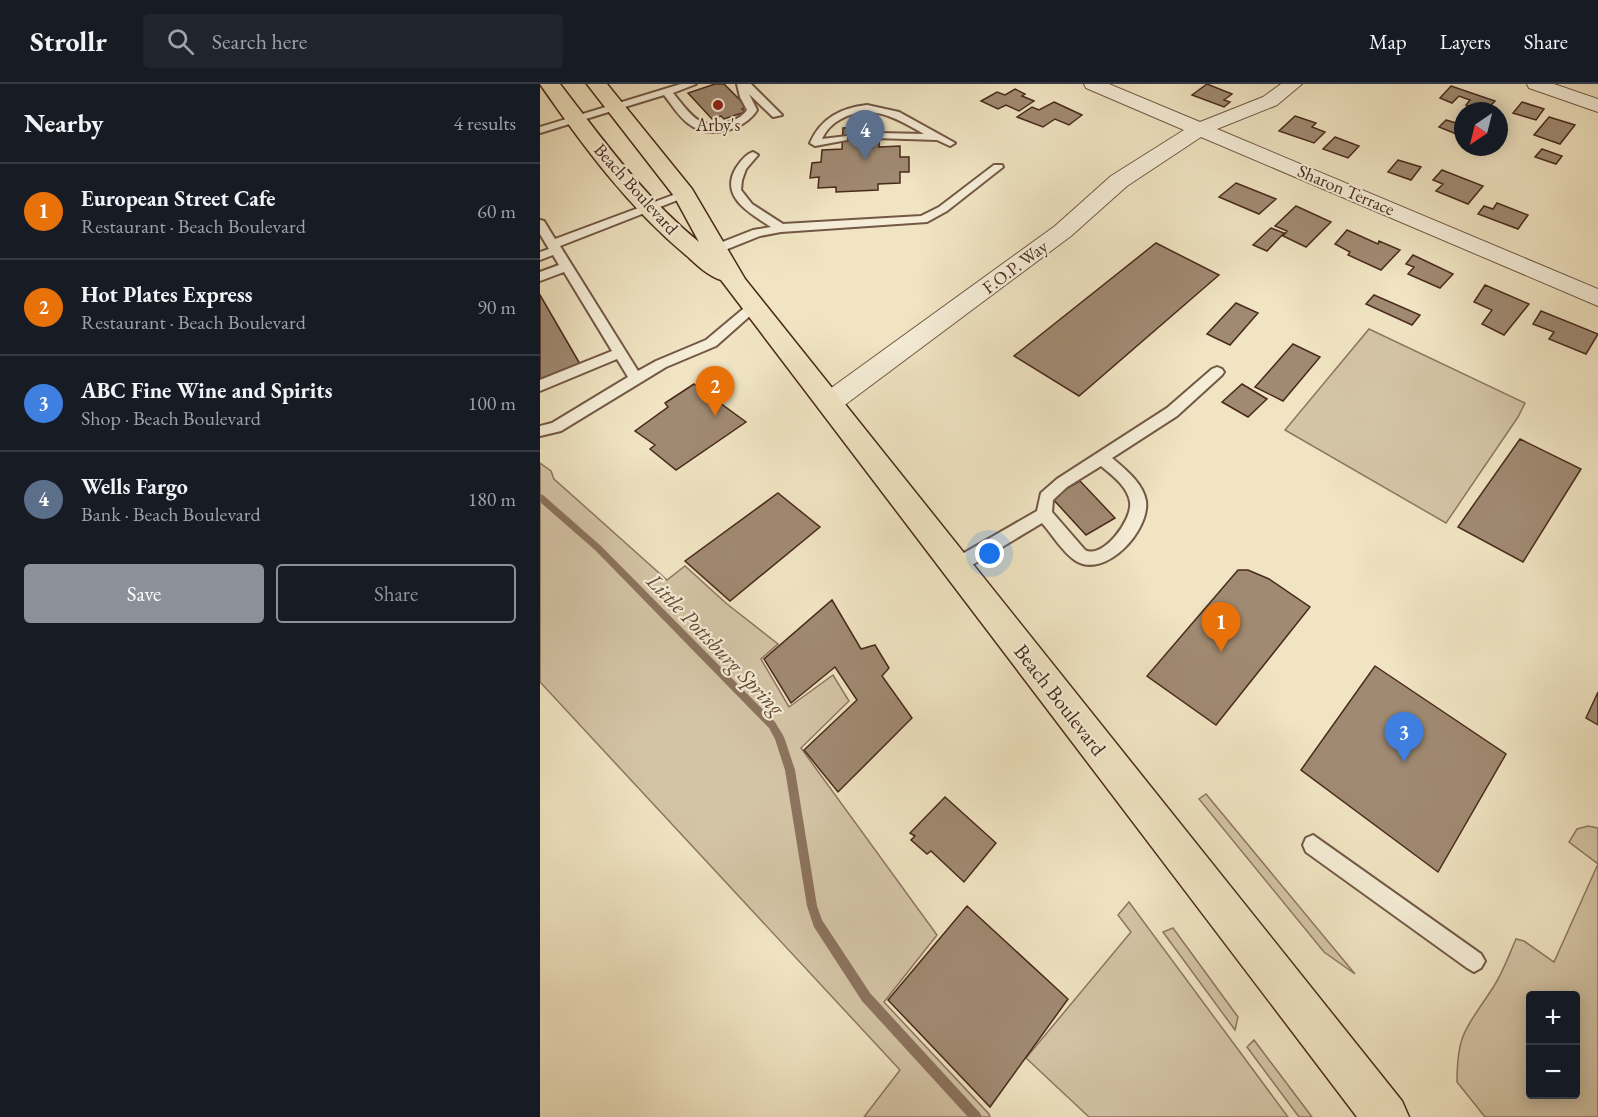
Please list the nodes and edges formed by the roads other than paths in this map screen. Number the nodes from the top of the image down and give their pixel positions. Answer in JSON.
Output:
{"nodes":[{"id":1,"x":550,"y":84,"type":"edge"},
{"id":2,"x":597,"y":84,"type":"edge"},
{"id":3,"x":691,"y":84,"type":"edge"},
{"id":4,"x":744,"y":84,"type":"edge"},
{"id":5,"x":1093,"y":84,"type":"edge"},
{"id":6,"x":1293,"y":84,"type":"edge"},
{"id":7,"x":1536,"y":84,"type":"edge"},
{"id":8,"x":667,"y":92,"type":"junction"},
{"id":9,"x":1598,"y":106,"type":"edge"},
{"id":10,"x":615,"y":107,"type":"junction"},
{"id":11,"x":777,"y":115,"type":"dead end"},
{"id":12,"x":576,"y":119,"type":"junction"},
{"id":13,"x":540,"y":130,"type":"edge"},
{"id":14,"x":1198,"y":130,"type":"junction"},
{"id":15,"x":879,"y":136,"type":"dead end"},
{"id":16,"x":939,"y":137,"type":"junction"},
{"id":17,"x":843,"y":138,"type":"dead end"},
{"id":18,"x":950,"y":143,"type":"dead end"},
{"id":19,"x":753,"y":155,"type":"dead end"},
{"id":20,"x":998,"y":167,"type":"dead end"},
{"id":21,"x":684,"y":194,"type":"junction"},
{"id":22,"x":648,"y":208,"type":"junction"},
{"id":23,"x":540,"y":224,"type":"edge"},
{"id":24,"x":781,"y":228,"type":"junction"},
{"id":25,"x":555,"y":247,"type":"junction"},
{"id":26,"x":709,"y":252,"type":"junction"},
{"id":27,"x":540,"y":256,"type":"edge"},
{"id":28,"x":567,"y":266,"type":"junction"},
{"id":29,"x":540,"y":276,"type":"edge"},
{"id":30,"x":1598,"y":298,"type":"edge"},
{"id":31,"x":754,"y":307,"type":"junction"},
{"id":32,"x":619,"y":353,"type":"junction"},
{"id":33,"x":1217,"y":372,"type":"dead end"},
{"id":34,"x":636,"y":379,"type":"junction"},
{"id":35,"x":540,"y":386,"type":"edge"},
{"id":36,"x":829,"y":403,"type":"junction"},
{"id":37,"x":540,"y":431,"type":"edge"},
{"id":38,"x":1101,"y":457,"type":"junction"},
{"id":39,"x":1044,"y":514,"type":"junction"},
{"id":40,"x":956,"y":566,"type":"junction"},
{"id":41,"x":1313,"y":845,"type":"dead end"},
{"id":42,"x":1474,"y":961,"type":"dead end"},
{"id":43,"x":1386,"y":1117,"type":"edge"}],
"edges":[{"from":1,"to":12,"type":"highway","name":"Beach Boulevard"},
{"from":2,"to":10,"type":"highway","name":"Beach Boulevard"},
{"from":3,"to":8,"type":"lane"},
{"from":4,"to":8,"type":"lane"},
{"from":4,"to":11,"type":"lane"},
{"from":5,"to":14,"type":"street","name":"Sharon Terrace"},
{"from":6,"to":14,"type":"street","name":"F.O.P. Way"},
{"from":7,"to":9,"type":"street"},
{"from":8,"to":10,"type":"lane"},
{"from":10,"to":12,"type":"lane"},
{"from":10,"to":21,"type":"highway","name":"Beach Boulevard"},
{"from":12,"to":13,"type":"lane"},
{"from":12,"to":22,"type":"highway","name":"Beach Boulevard"},
{"from":14,"to":30,"type":"street","name":"Sharon Terrace"},
{"from":14,"to":36,"type":"street","name":"F.O.P. Way"},
{"from":15,"to":16,"type":"lane"},
{"from":16,"to":17,"type":"lane"},
{"from":16,"to":18,"type":"lane"},
{"from":19,"to":24,"type":"lane"},
{"from":20,"to":24,"type":"lane"},
{"from":21,"to":22,"type":"lane"},
{"from":21,"to":26,"type":"highway","name":"Beach Boulevard"},
{"from":22,"to":25,"type":"lane"},
{"from":22,"to":26,"type":"highway","name":"Beach Boulevard"},
{"from":23,"to":25,"type":"lane"},
{"from":24,"to":26,"type":"lane"},
{"from":25,"to":27,"type":"lane"},
{"from":25,"to":28,"type":"lane"},
{"from":26,"to":31,"type":"highway","name":"Beach Boulevard"},
{"from":28,"to":29,"type":"lane"},
{"from":28,"to":32,"type":"lane"},
{"from":31,"to":34,"type":"lane"},
{"from":31,"to":36,"type":"highway","name":"Beach Boulevard"},
{"from":32,"to":34,"type":"lane"},
{"from":32,"to":35,"type":"lane"},
{"from":33,"to":38,"type":"lane"},
{"from":34,"to":37,"type":"lane"},
{"from":36,"to":40,"type":"highway","name":"Beach Boulevard"},
{"from":38,"to":39,"type":"lane"},
{"from":38,"to":39,"type":"lane"},
{"from":39,"to":40,"type":"lane"},
{"from":40,"to":43,"type":"highway","name":"Beach Boulevard"},
{"from":41,"to":42,"type":"lane"}]}
